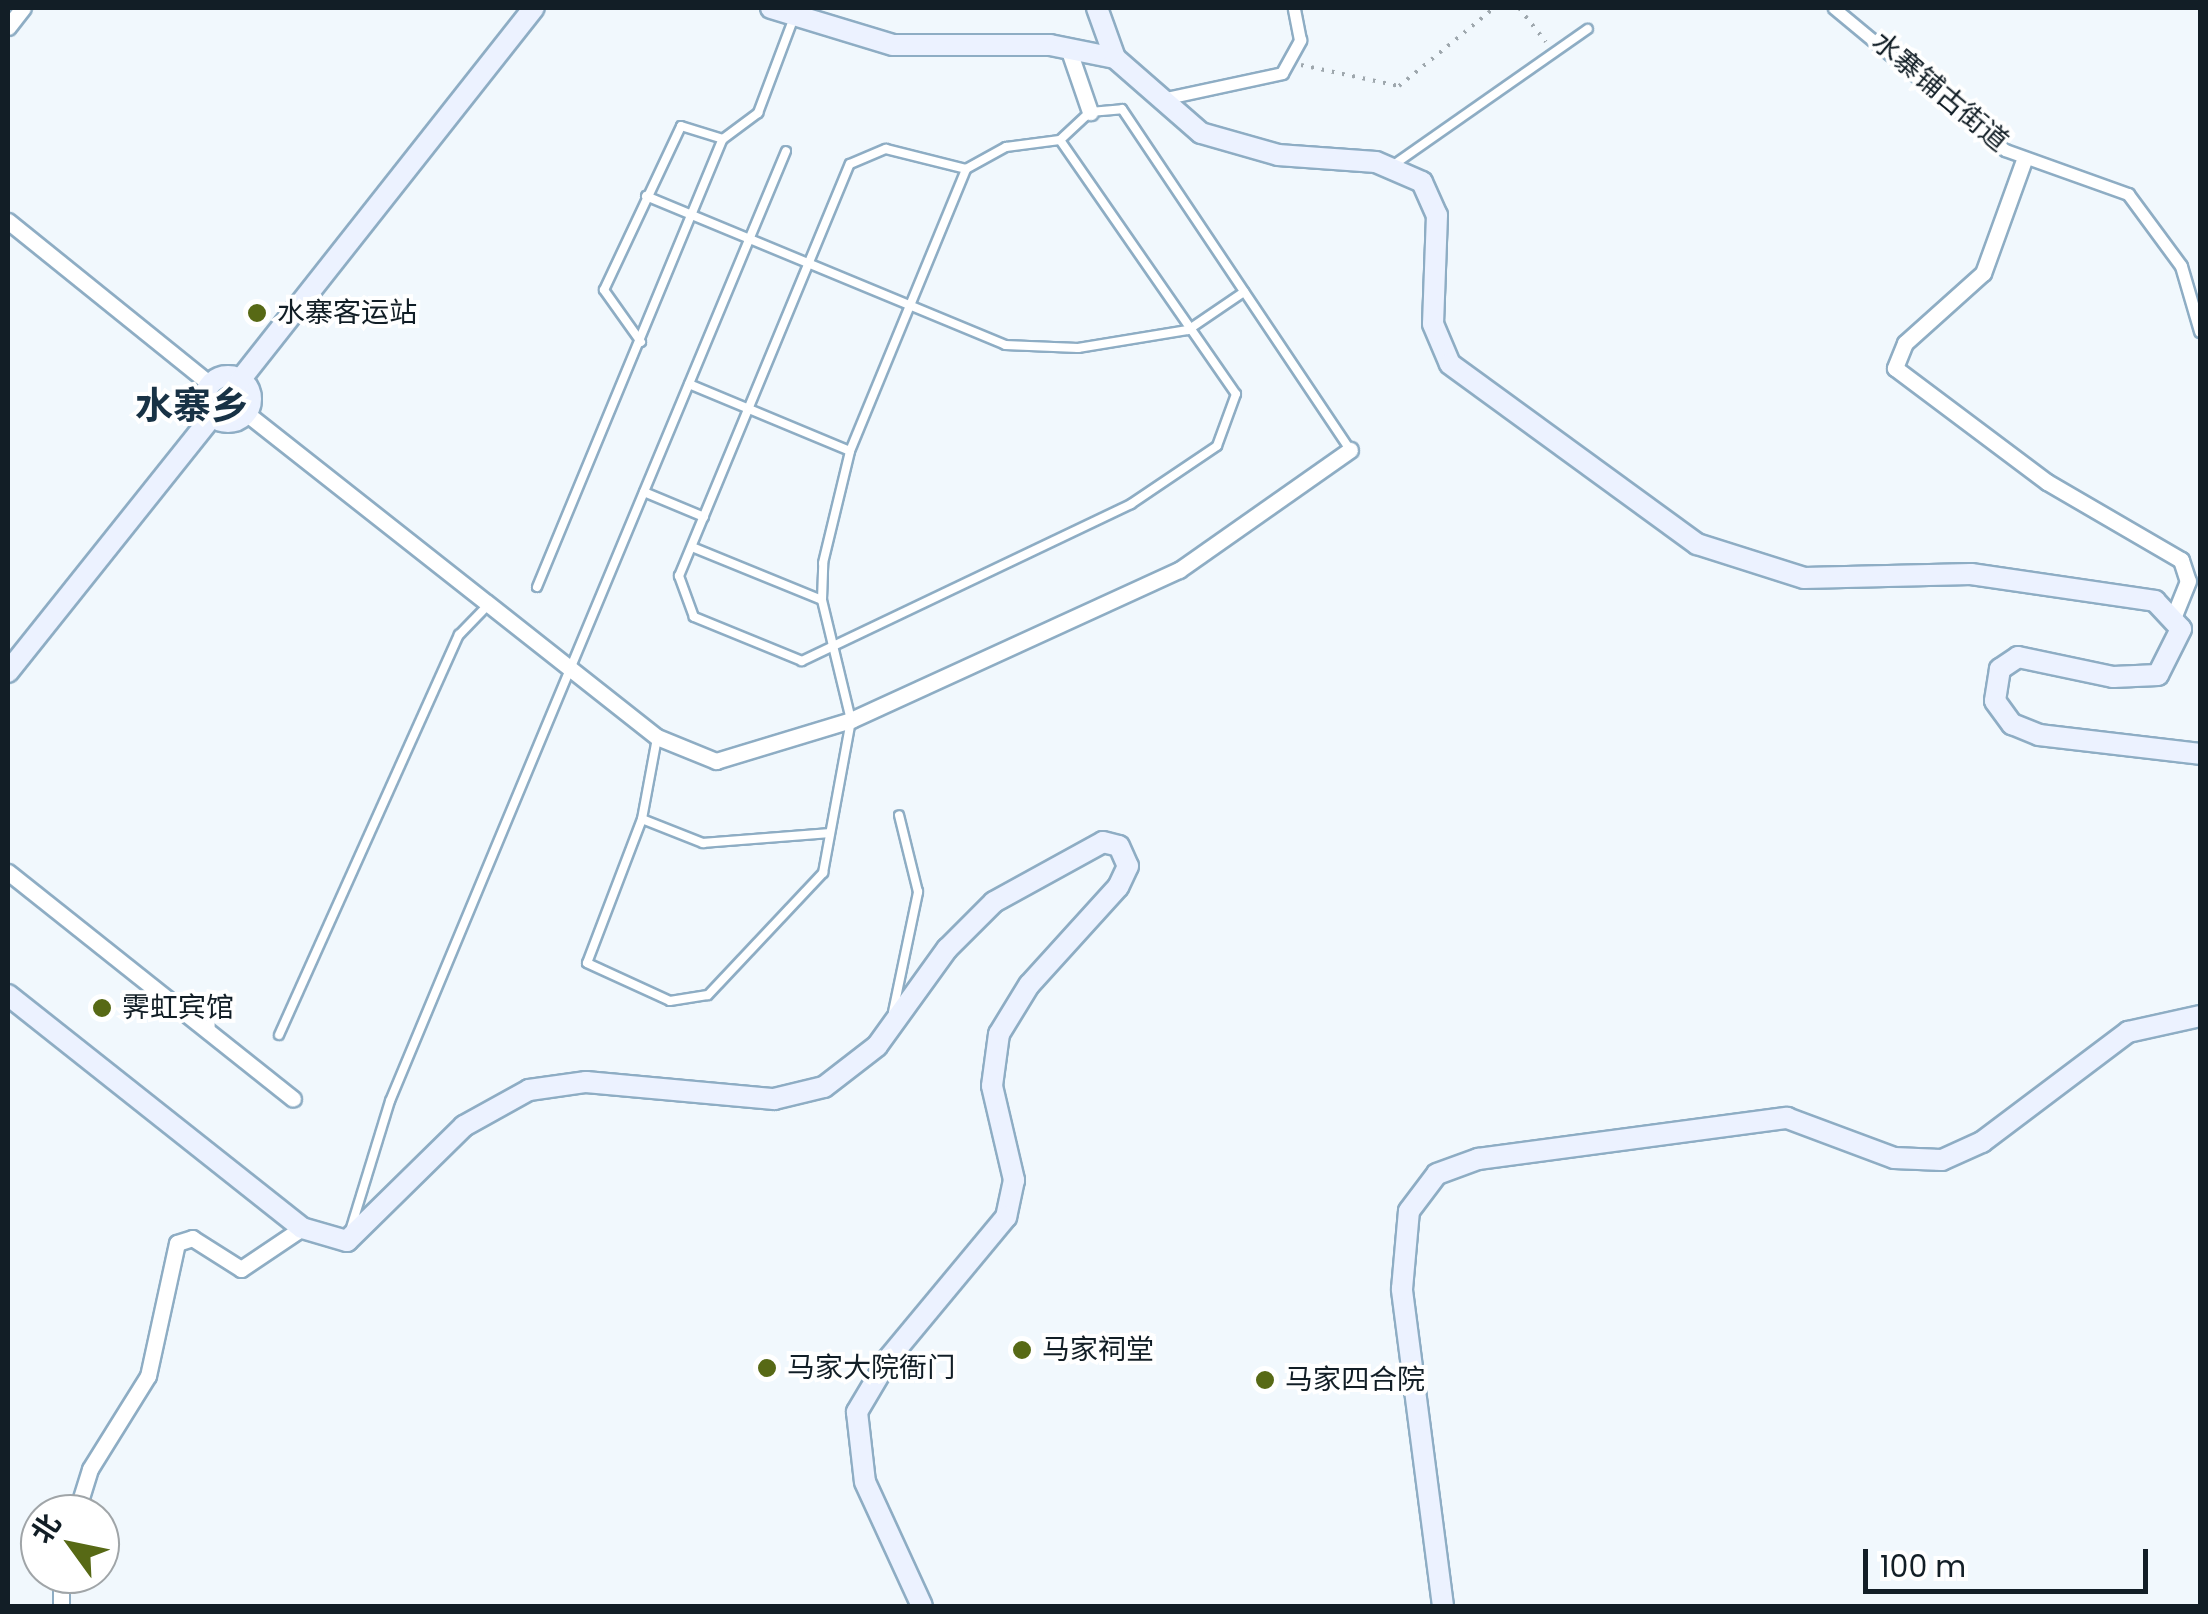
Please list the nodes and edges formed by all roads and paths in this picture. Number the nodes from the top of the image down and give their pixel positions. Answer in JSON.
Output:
{"nodes":[{"id":1,"x":23,"y":8,"type":"edge"},
{"id":2,"x":534,"y":8,"type":"edge"},
{"id":3,"x":771,"y":8,"type":"edge"},
{"id":4,"x":1097,"y":8,"type":"edge"},
{"id":5,"x":1294,"y":8,"type":"edge"},
{"id":6,"x":1494,"y":8,"type":"edge"},
{"id":7,"x":1518,"y":8,"type":"edge"},
{"id":8,"x":1834,"y":8,"type":"edge"},
{"id":9,"x":794,"y":17,"type":"junction"},
{"id":10,"x":8,"y":27,"type":"edge"},
{"id":11,"x":1588,"y":28,"type":"dead end"},
{"id":12,"x":1068,"y":48,"type":"junction"},
{"id":13,"x":1555,"y":54,"type":"junction"},
{"id":14,"x":1114,"y":58,"type":"junction"},
{"id":15,"x":1292,"y":62,"type":"junction"},
{"id":16,"x":1156,"y":101,"type":"junction"},
{"id":17,"x":1090,"y":112,"type":"junction"},
{"id":18,"x":723,"y":139,"type":"junction"},
{"id":19,"x":1060,"y":140,"type":"junction"},
{"id":20,"x":786,"y":151,"type":"dead end"},
{"id":21,"x":2024,"y":160,"type":"junction"},
{"id":22,"x":1392,"y":166,"type":"junction"},
{"id":23,"x":966,"y":169,"type":"junction"},
{"id":24,"x":646,"y":196,"type":"junction"},
{"id":25,"x":692,"y":216,"type":"junction"},
{"id":26,"x":13,"y":226,"type":"edge"},
{"id":27,"x":750,"y":239,"type":"junction"},
{"id":28,"x":8,"y":244,"type":"edge"},
{"id":29,"x":809,"y":264,"type":"junction"},
{"id":30,"x":1244,"y":292,"type":"junction"},
{"id":31,"x":911,"y":306,"type":"junction"},
{"id":32,"x":1188,"y":330,"type":"junction"},
{"id":33,"x":2200,"y":332,"type":"edge"},
{"id":34,"x":640,"y":342,"type":"junction"},
{"id":35,"x":240,"y":380,"type":"junction"},
{"id":36,"x":210,"y":384,"type":"junction"},
{"id":37,"x":689,"y":384,"type":"junction"},
{"id":38,"x":749,"y":409,"type":"junction"},
{"id":39,"x":246,"y":413,"type":"junction"},
{"id":40,"x":212,"y":416,"type":"junction"},
{"id":41,"x":850,"y":450,"type":"junction"},
{"id":42,"x":1350,"y":450,"type":"joint"},
{"id":43,"x":644,"y":492,"type":"junction"},
{"id":44,"x":704,"y":516,"type":"junction"},
{"id":45,"x":692,"y":547,"type":"junction"},
{"id":46,"x":537,"y":587,"type":"dead end"},
{"id":47,"x":822,"y":600,"type":"junction"},
{"id":48,"x":490,"y":603,"type":"junction"},
{"id":49,"x":2175,"y":614,"type":"junction"},
{"id":50,"x":832,"y":644,"type":"junction"},
{"id":51,"x":570,"y":669,"type":"junction"},
{"id":52,"x":8,"y":672,"type":"edge"},
{"id":53,"x":851,"y":720,"type":"junction"},
{"id":54,"x":657,"y":737,"type":"junction"},
{"id":55,"x":2200,"y":754,"type":"edge"},
{"id":56,"x":899,"y":815,"type":"dead end"},
{"id":57,"x":642,"y":818,"type":"junction"},
{"id":58,"x":830,"y":833,"type":"junction"},
{"id":59,"x":8,"y":872,"type":"edge"},
{"id":60,"x":8,"y":996,"type":"edge"},
{"id":61,"x":2200,"y":1016,"type":"edge"},
{"id":62,"x":894,"y":1027,"type":"junction"},
{"id":63,"x":279,"y":1035,"type":"dead end"},
{"id":64,"x":294,"y":1098,"type":"dead end"},
{"id":65,"x":302,"y":1228,"type":"junction"},
{"id":66,"x":347,"y":1241,"type":"junction"},
{"id":67,"x":82,"y":1494,"type":"edge"},
{"id":68,"x":922,"y":1606,"type":"edge"},
{"id":69,"x":1442,"y":1606,"type":"edge"}],
"edges":[{"from":1,"to":10,"type":"street"},
{"from":2,"to":35,"type":"main road"},
{"from":3,"to":9,"type":"main road"},
{"from":4,"to":14,"type":"main road"},
{"from":5,"to":15,"type":"street"},
{"from":6,"to":15,"type":"path"},
{"from":7,"to":13,"type":"path"},
{"from":8,"to":21,"type":"street","name":"水寨铺古街道"},
{"from":9,"to":12,"type":"main road"},
{"from":9,"to":18,"type":"lane"},
{"from":11,"to":13,"type":"lane"},
{"from":12,"to":14,"type":"main road"},
{"from":12,"to":17,"type":"street"},
{"from":13,"to":22,"type":"lane"},
{"from":14,"to":16,"type":"main road"},
{"from":15,"to":16,"type":"street"},
{"from":16,"to":22,"type":"main road"},
{"from":17,"to":19,"type":"lane"},
{"from":17,"to":30,"type":"lane"},
{"from":18,"to":24,"type":"lane"},
{"from":18,"to":25,"type":"lane"},
{"from":19,"to":23,"type":"lane"},
{"from":19,"to":32,"type":"lane"},
{"from":20,"to":27,"type":"lane"},
{"from":21,"to":33,"type":"street","name":"水寨铺古街道"},
{"from":21,"to":49,"type":"street"},
{"from":22,"to":49,"type":"main road"},
{"from":23,"to":29,"type":"lane"},
{"from":23,"to":31,"type":"lane"},
{"from":24,"to":25,"type":"lane"},
{"from":24,"to":34,"type":"lane"},
{"from":25,"to":27,"type":"lane"},
{"from":25,"to":34,"type":"lane"},
{"from":26,"to":28,"type":"street"},
{"from":26,"to":36,"type":"street"},
{"from":27,"to":29,"type":"lane"},
{"from":27,"to":37,"type":"lane"},
{"from":29,"to":31,"type":"lane"},
{"from":29,"to":38,"type":"lane"},
{"from":30,"to":32,"type":"lane"},
{"from":30,"to":42,"type":"lane"},
{"from":31,"to":32,"type":"lane"},
{"from":31,"to":41,"type":"lane"},
{"from":32,"to":50,"type":"lane"},
{"from":34,"to":46,"type":"lane"},
{"from":35,"to":36,"type":"main road"},
{"from":35,"to":39,"type":"main road"},
{"from":36,"to":40,"type":"main road"},
{"from":37,"to":38,"type":"lane"},
{"from":37,"to":43,"type":"lane"},
{"from":38,"to":41,"type":"lane"},
{"from":38,"to":44,"type":"lane"},
{"from":39,"to":40,"type":"main road"},
{"from":39,"to":48,"type":"street"},
{"from":40,"to":52,"type":"main road"},
{"from":41,"to":47,"type":"lane"},
{"from":42,"to":53,"type":"street"},
{"from":43,"to":44,"type":"lane"},
{"from":43,"to":51,"type":"lane"},
{"from":44,"to":45,"type":"lane"},
{"from":45,"to":47,"type":"lane"},
{"from":45,"to":50,"type":"lane"},
{"from":47,"to":50,"type":"lane"},
{"from":48,"to":51,"type":"street"},
{"from":48,"to":63,"type":"lane"},
{"from":49,"to":55,"type":"main road"},
{"from":50,"to":53,"type":"lane"},
{"from":51,"to":54,"type":"street"},
{"from":51,"to":66,"type":"lane"},
{"from":53,"to":54,"type":"street"},
{"from":53,"to":58,"type":"lane"},
{"from":54,"to":57,"type":"lane"},
{"from":56,"to":62,"type":"lane"},
{"from":57,"to":58,"type":"lane"},
{"from":57,"to":58,"type":"lane"},
{"from":59,"to":64,"type":"street"},
{"from":60,"to":65,"type":"main road"},
{"from":61,"to":69,"type":"main road"},
{"from":62,"to":66,"type":"main road"},
{"from":62,"to":68,"type":"main road"},
{"from":65,"to":66,"type":"main road"},
{"from":65,"to":67,"type":"street"}]}
